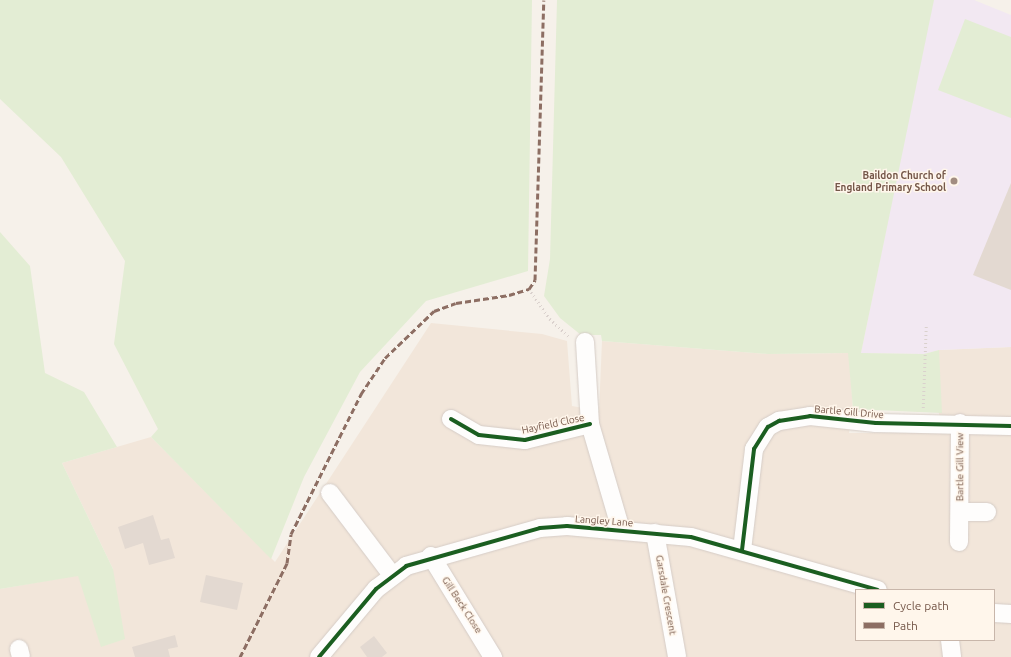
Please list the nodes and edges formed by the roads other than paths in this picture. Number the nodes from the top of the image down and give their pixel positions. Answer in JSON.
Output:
{"nodes":[{"id":1,"x":585,"y":342,"type":"dead end"},
{"id":2,"x":451,"y":419,"type":"dead end"},
{"id":3,"x":960,"y":423,"type":"junction"},
{"id":4,"x":590,"y":424,"type":"junction"},
{"id":5,"x":1011,"y":426,"type":"edge"},
{"id":6,"x":330,"y":493,"type":"dead end"},
{"id":7,"x":960,"y":512,"type":"junction"},
{"id":8,"x":988,"y":512,"type":"dead end"},
{"id":9,"x":620,"y":530,"type":"junction"},
{"id":10,"x":654,"y":533,"type":"junction"},
{"id":11,"x":959,"y":542,"type":"dead end"},
{"id":12,"x":742,"y":550,"type":"junction"},
{"id":13,"x":431,"y":556,"type":"junction"},
{"id":14,"x":392,"y":575,"type":"junction"},
{"id":15,"x":875,"y":589,"type":"edge"},
{"id":16,"x":995,"y":613,"type":"edge"},
{"id":17,"x":1011,"y":614,"type":"edge"},
{"id":18,"x":950,"y":641,"type":"edge"},
{"id":19,"x":493,"y":656,"type":"edge"},
{"id":20,"x":319,"y":657,"type":"edge"},
{"id":21,"x":677,"y":657,"type":"edge"},
{"id":22,"x":952,"y":657,"type":"edge"}],
"edges":[{"from":1,"to":4,"type":"street"},
{"from":2,"to":4,"type":"street","name":"Hayfield Close"},
{"from":3,"to":5,"type":"street","name":"Bartle Gill Drive"},
{"from":3,"to":7,"type":"street","name":"Bartle Gill View"},
{"from":3,"to":12,"type":"street","name":"Bartle Gill Drive"},
{"from":4,"to":9,"type":"street"},
{"from":6,"to":14,"type":"street"},
{"from":7,"to":8,"type":"street","name":"Bartle Gill View"},
{"from":7,"to":11,"type":"street","name":"Bartle Gill View"},
{"from":9,"to":10,"type":"street","name":"Langley Lane"},
{"from":9,"to":13,"type":"street","name":"Langley Lane"},
{"from":10,"to":12,"type":"street","name":"Langley Lane"},
{"from":10,"to":21,"type":"street","name":"Garsdale Crescent"},
{"from":12,"to":15,"type":"street","name":"Langley Lane"},
{"from":13,"to":14,"type":"street","name":"Langley Lane"},
{"from":13,"to":19,"type":"street","name":"Gill Beck Close"},
{"from":14,"to":20,"type":"street","name":"Langley Lane"},
{"from":16,"to":17,"type":"street"},
{"from":18,"to":22,"type":"street"}]}
